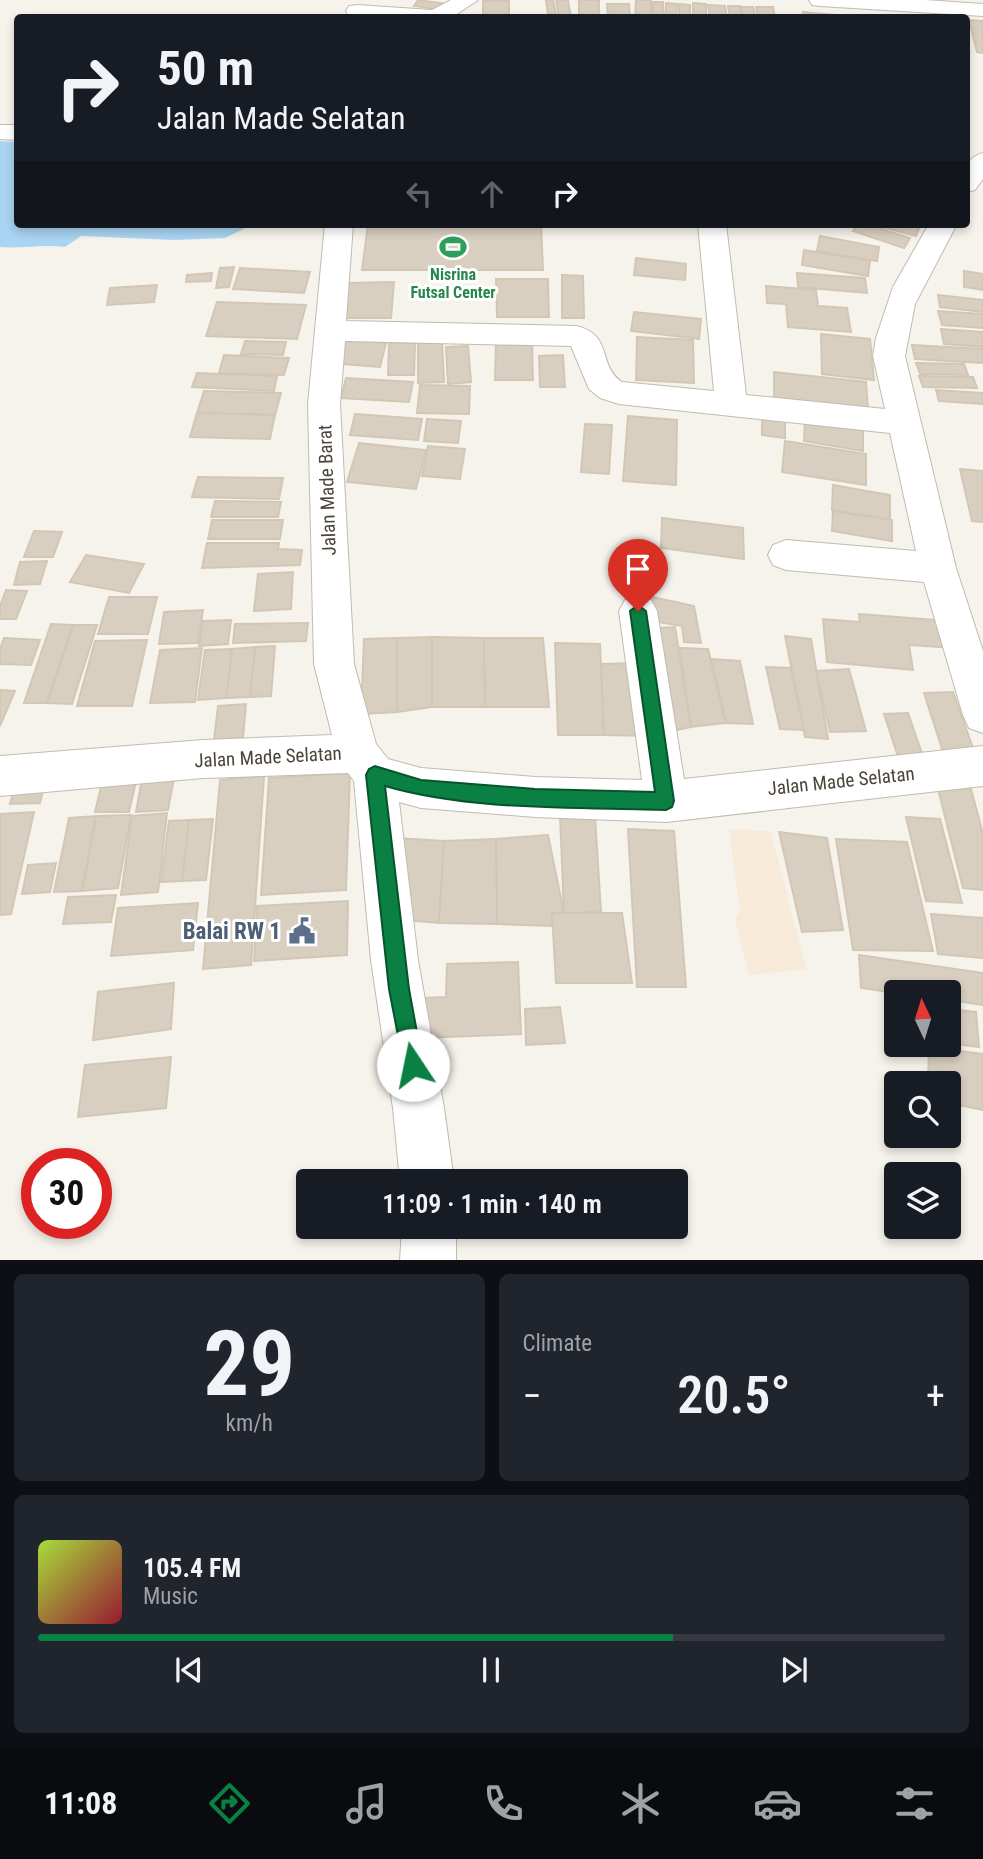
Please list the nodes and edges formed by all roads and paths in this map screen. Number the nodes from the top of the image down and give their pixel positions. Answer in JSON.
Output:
{"nodes":[{"id":1,"x":467,"y":0,"type":"edge"},
{"id":2,"x":820,"y":0,"type":"edge"},
{"id":3,"x":983,"y":10,"type":"edge"},
{"id":4,"x":357,"y":11,"type":"dead end"},
{"id":5,"x":396,"y":14,"type":"edge"},
{"id":6,"x":440,"y":14,"type":"edge"},
{"id":7,"x":983,"y":161,"type":"edge"},
{"id":8,"x":970,"y":179,"type":"edge"},
{"id":9,"x":339,"y":228,"type":"edge"},
{"id":10,"x":712,"y":228,"type":"edge"},
{"id":11,"x":941,"y":228,"type":"edge"},
{"id":12,"x":331,"y":331,"type":"junction"},
{"id":13,"x":731,"y":405,"type":"junction"},
{"id":14,"x":905,"y":423,"type":"junction"},
{"id":15,"x":786,"y":555,"type":"dead end"},
{"id":16,"x":937,"y":568,"type":"junction"},
{"id":17,"x":638,"y":611,"type":"dead end"},
{"id":18,"x":983,"y":715,"type":"edge"},
{"id":19,"x":366,"y":764,"type":"junction"},
{"id":20,"x":983,"y":765,"type":"edge"},
{"id":21,"x":0,"y":776,"type":"edge"},
{"id":22,"x":666,"y":801,"type":"junction"},
{"id":23,"x":426,"y":1169,"type":"edge"},
{"id":24,"x":429,"y":1239,"type":"edge"},
{"id":25,"x":428,"y":1260,"type":"edge"}],
"edges":[{"from":1,"to":6,"type":"street"},
{"from":2,"to":3,"type":"street"},
{"from":4,"to":5,"type":"street"},
{"from":7,"to":8,"type":"street"},
{"from":9,"to":12,"type":"street","name":"Jalan Made Barat"},
{"from":10,"to":13,"type":"street"},
{"from":11,"to":14,"type":"street"},
{"from":12,"to":13,"type":"street"},
{"from":12,"to":19,"type":"street","name":"Jalan Made Barat"},
{"from":13,"to":14,"type":"street"},
{"from":14,"to":16,"type":"street"},
{"from":15,"to":16,"type":"street"},
{"from":16,"to":18,"type":"street"},
{"from":17,"to":22,"type":"street"},
{"from":19,"to":21,"type":"street","name":"Jalan Made Selatan"},
{"from":19,"to":22,"type":"street","name":"Jalan Made Selatan"},
{"from":19,"to":23,"type":"street","name":"Jalan Made Barat"},
{"from":20,"to":22,"type":"street","name":"Jalan Made Selatan"},
{"from":24,"to":25,"type":"street"}]}
